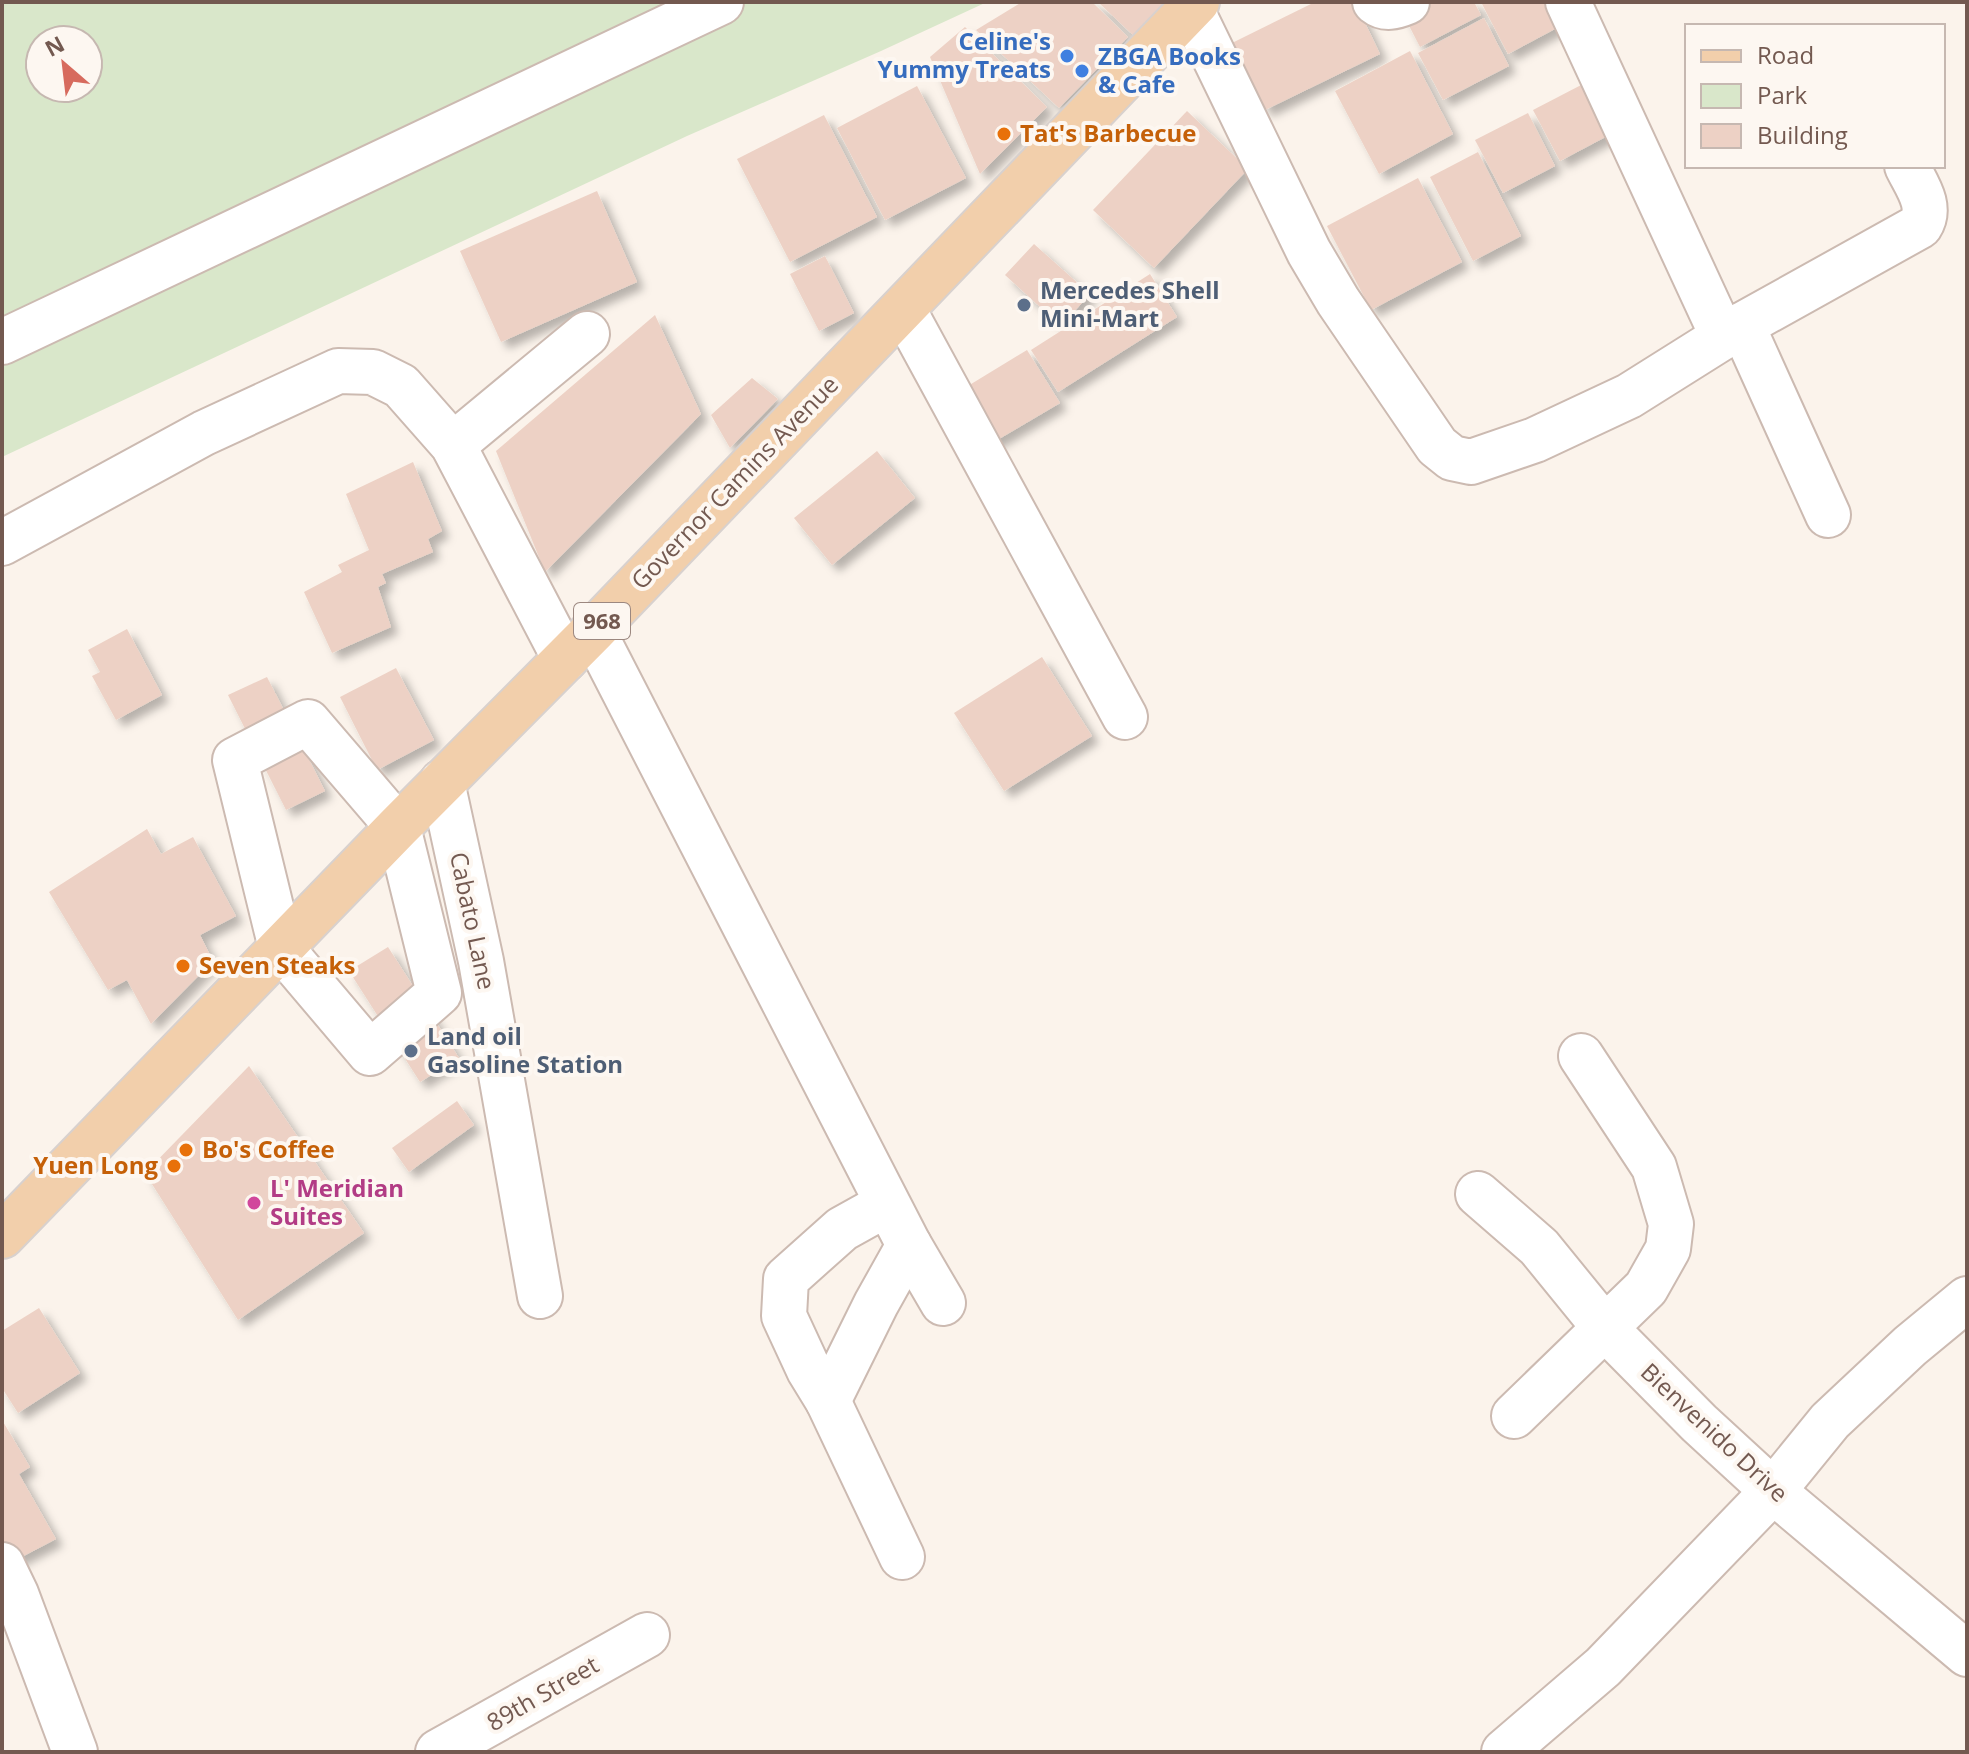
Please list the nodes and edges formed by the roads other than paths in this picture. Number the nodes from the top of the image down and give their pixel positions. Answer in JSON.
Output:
{"nodes":[{"id":1,"x":721,"y":2,"type":"edge"},
{"id":2,"x":1375,"y":2,"type":"edge"},
{"id":3,"x":1407,"y":2,"type":"edge"},
{"id":4,"x":1568,"y":2,"type":"edge"},
{"id":5,"x":1194,"y":6,"type":"edge"},
{"id":6,"x":1908,"y":168,"type":"edge"},
{"id":7,"x":903,"y":309,"type":"junction"},
{"id":8,"x":1732,"y":331,"type":"junction"},
{"id":9,"x":587,"y":334,"type":"dead end"},
{"id":10,"x":2,"y":342,"type":"edge"},
{"id":11,"x":453,"y":445,"type":"junction"},
{"id":12,"x":1828,"y":515,"type":"dead end"},
{"id":13,"x":2,"y":543,"type":"edge"},
{"id":14,"x":579,"y":645,"type":"junction"},
{"id":15,"x":1125,"y":717,"type":"dead end"},
{"id":16,"x":442,"y":782,"type":"junction"},
{"id":17,"x":398,"y":827,"type":"junction"},
{"id":18,"x":281,"y":948,"type":"junction"},
{"id":19,"x":1581,"y":1056,"type":"dead end"},
{"id":20,"x":1478,"y":1194,"type":"dead end"},
{"id":21,"x":887,"y":1204,"type":"junction"},
{"id":22,"x":2,"y":1236,"type":"edge"},
{"id":23,"x":909,"y":1245,"type":"junction"},
{"id":24,"x":540,"y":1296,"type":"dead end"},
{"id":25,"x":1967,"y":1299,"type":"edge"},
{"id":26,"x":943,"y":1303,"type":"dead end"},
{"id":27,"x":1605,"y":1328,"type":"junction"},
{"id":28,"x":828,"y":1401,"type":"junction"},
{"id":29,"x":1514,"y":1416,"type":"dead end"},
{"id":30,"x":1773,"y":1491,"type":"junction"},
{"id":31,"x":902,"y":1557,"type":"dead end"},
{"id":32,"x":2,"y":1565,"type":"edge"},
{"id":33,"x":647,"y":1635,"type":"dead end"},
{"id":34,"x":1967,"y":1654,"type":"edge"},
{"id":35,"x":75,"y":1752,"type":"edge"},
{"id":36,"x":438,"y":1752,"type":"edge"},
{"id":37,"x":1504,"y":1752,"type":"edge"}],
"edges":[{"from":1,"to":10,"type":"street"},
{"from":2,"to":3,"type":"street"},
{"from":4,"to":8,"type":"street"},
{"from":5,"to":7,"type":"main road","name":"Governor Camins Avenue","number":"968"},
{"from":5,"to":8,"type":"street"},
{"from":6,"to":8,"type":"street"},
{"from":7,"to":14,"type":"main road","name":"Governor Camins Avenue","number":"968"},
{"from":7,"to":15,"type":"street"},
{"from":8,"to":12,"type":"street"},
{"from":9,"to":11,"type":"street"},
{"from":11,"to":13,"type":"street"},
{"from":11,"to":14,"type":"street"},
{"from":14,"to":16,"type":"main road","name":"Governor Camins Avenue","number":"968"},
{"from":14,"to":21,"type":"street"},
{"from":16,"to":17,"type":"main road","name":"Governor Camins Avenue","number":"968"},
{"from":16,"to":24,"type":"street","name":"Cabato Lane"},
{"from":17,"to":18,"type":"main road","name":"Governor Camins Avenue","number":"968"},
{"from":17,"to":18,"type":"street"},
{"from":17,"to":18,"type":"street"},
{"from":18,"to":22,"type":"main road","name":"Governor Camins Avenue","number":"968"},
{"from":19,"to":27,"type":"street"},
{"from":20,"to":27,"type":"street","name":"Bienvenido Drive"},
{"from":21,"to":23,"type":"street"},
{"from":21,"to":28,"type":"street"},
{"from":23,"to":26,"type":"street"},
{"from":23,"to":28,"type":"street"},
{"from":25,"to":30,"type":"street"},
{"from":27,"to":29,"type":"street"},
{"from":27,"to":30,"type":"street","name":"Bienvenido Drive"},
{"from":28,"to":31,"type":"street"},
{"from":30,"to":34,"type":"street","name":"Bienvenido Drive"},
{"from":30,"to":37,"type":"street"},
{"from":32,"to":35,"type":"street"},
{"from":33,"to":36,"type":"street","name":"89th Street"}]}
